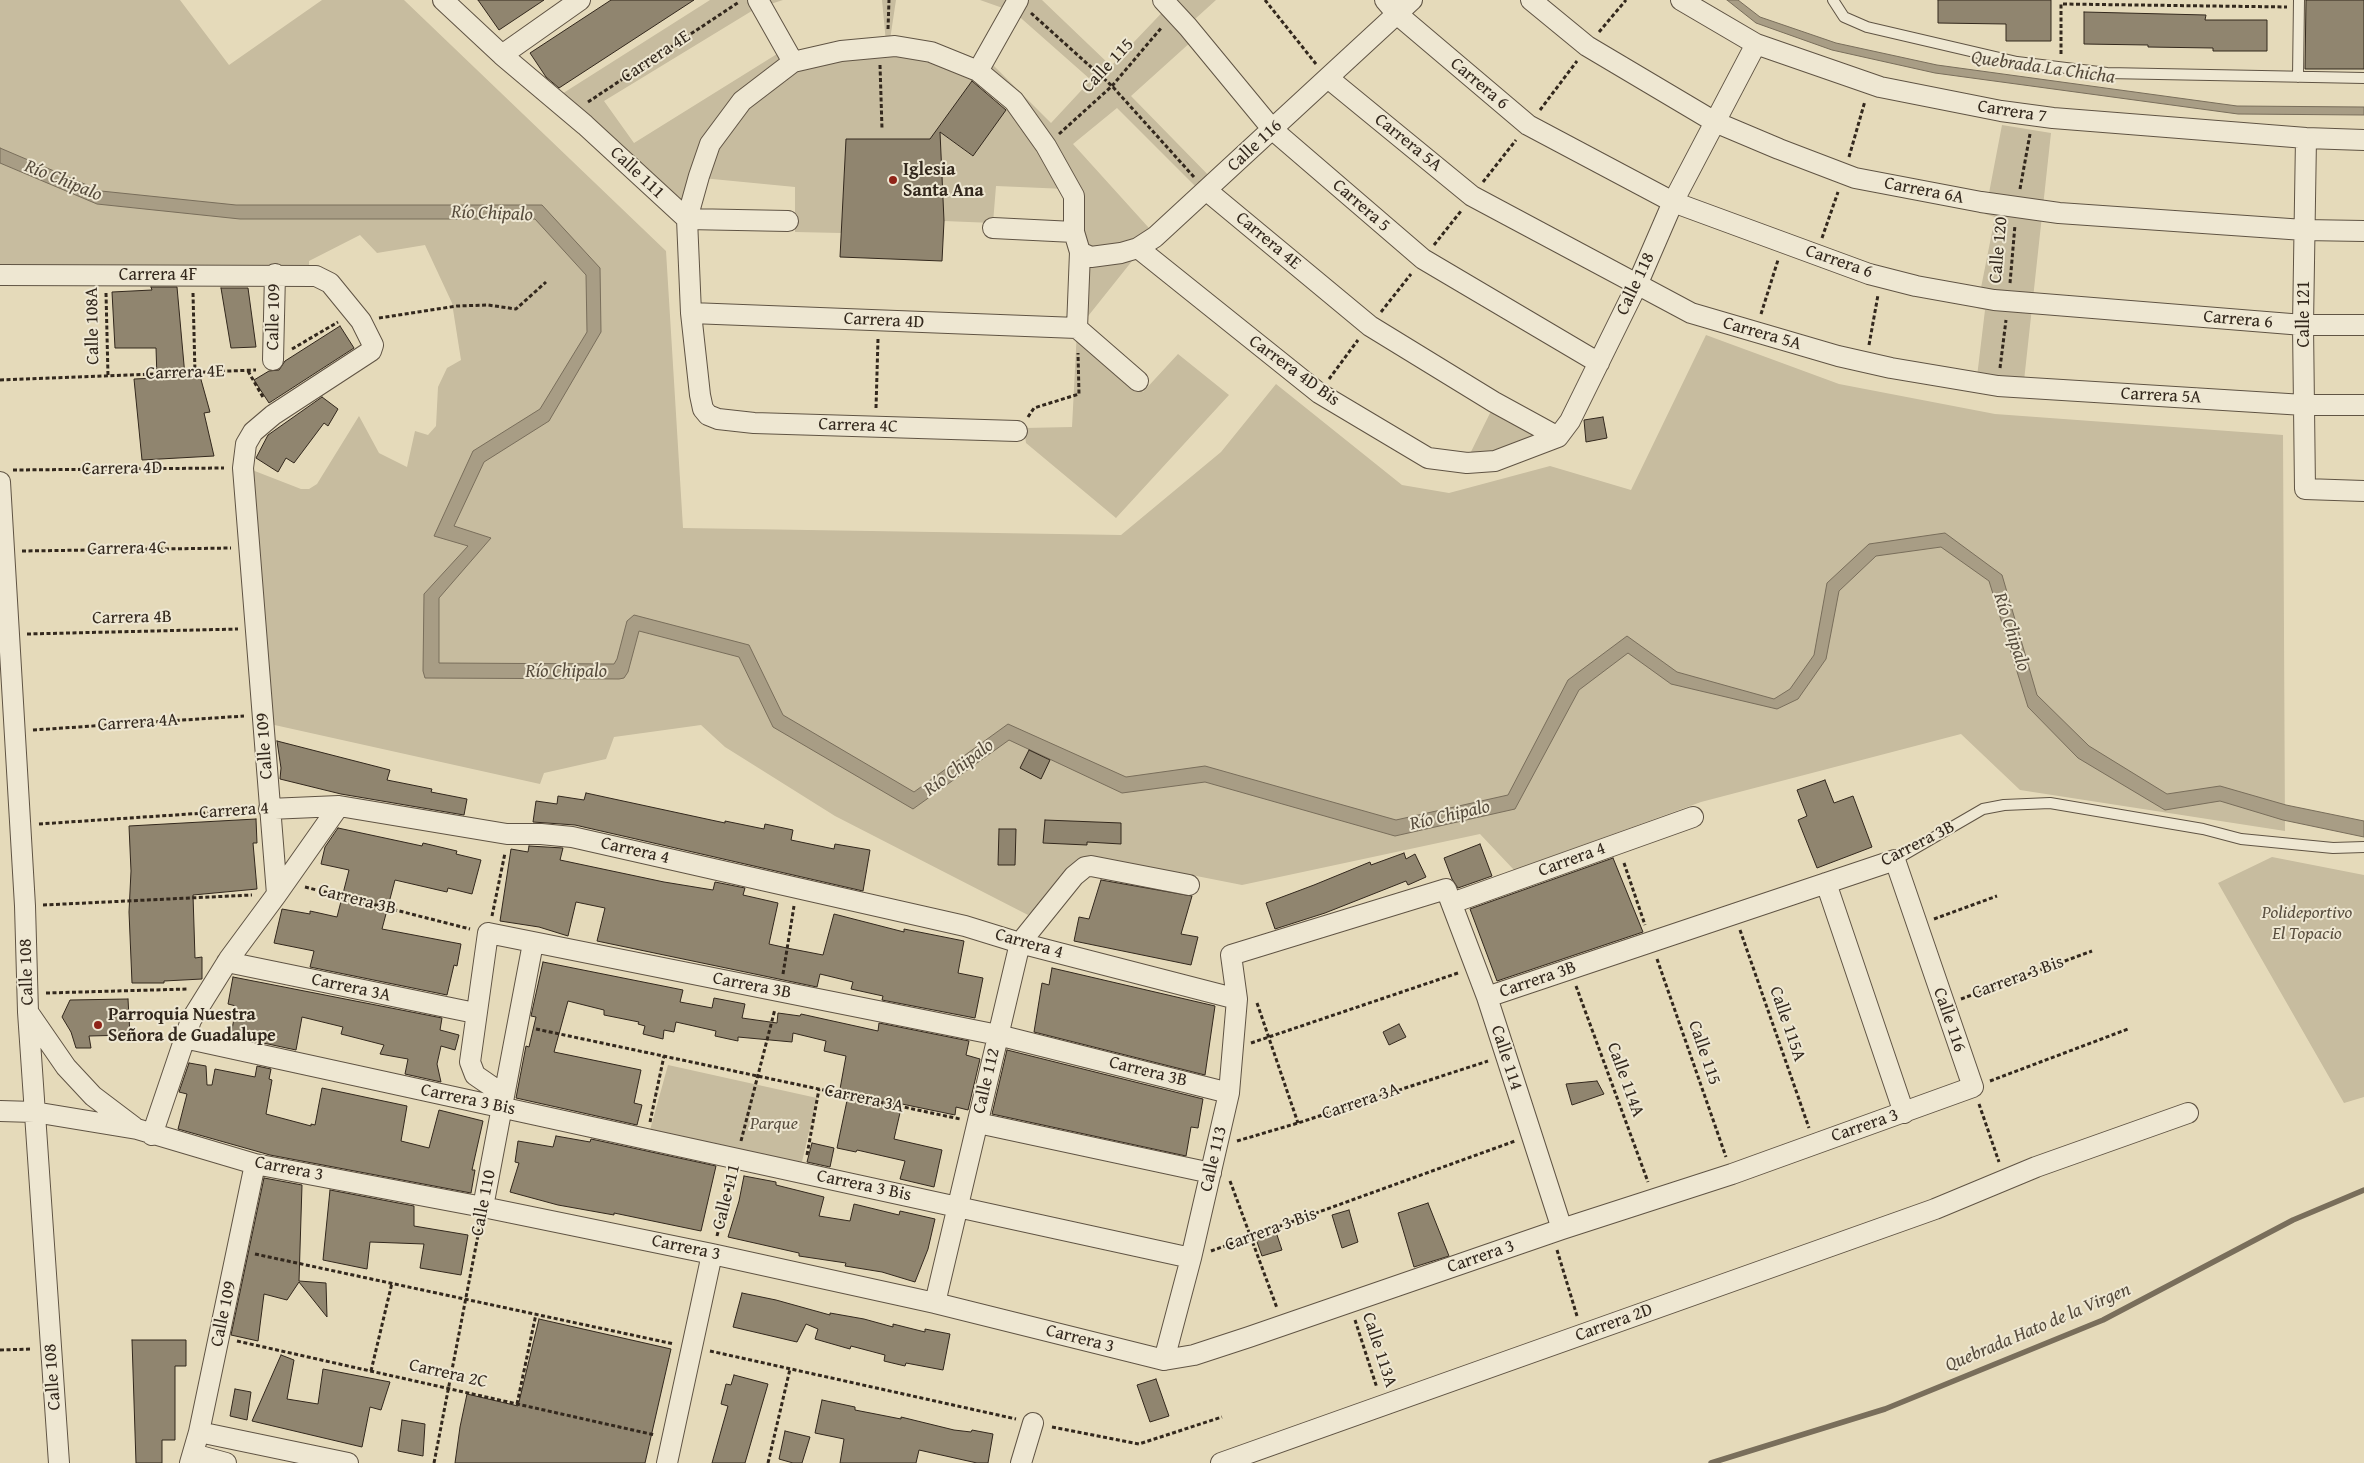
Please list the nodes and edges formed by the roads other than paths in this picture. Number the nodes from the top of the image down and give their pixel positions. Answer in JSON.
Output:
{"nodes":[{"id":1,"x":443,"y":0,"type":"edge"},
{"id":2,"x":580,"y":0,"type":"edge"},
{"id":3,"x":758,"y":0,"type":"edge"},
{"id":4,"x":1412,"y":0,"type":"edge"},
{"id":5,"x":1531,"y":0,"type":"edge"},
{"id":6,"x":1681,"y":0,"type":"edge"},
{"id":7,"x":1833,"y":0,"type":"edge"},
{"id":8,"x":1018,"y":1,"type":"edge"},
{"id":9,"x":2300,"y":3,"type":"edge"},
{"id":10,"x":1169,"y":6,"type":"edge"},
{"id":11,"x":1391,"y":7,"type":"edge"},
{"id":12,"x":1756,"y":44,"type":"junction"},
{"id":13,"x":502,"y":55,"type":"junction"},
{"id":14,"x":793,"y":62,"type":"junction"},
{"id":15,"x":978,"y":72,"type":"junction"},
{"id":16,"x":2298,"y":77,"type":"junction"},
{"id":17,"x":1328,"y":78,"type":"junction"},
{"id":18,"x":2364,"y":78,"type":"edge"},
{"id":19,"x":1714,"y":122,"type":"junction"},
{"id":20,"x":1273,"y":130,"type":"junction"},
{"id":21,"x":2306,"y":138,"type":"junction"},
{"id":22,"x":2364,"y":140,"type":"edge"},
{"id":23,"x":1206,"y":190,"type":"junction"},
{"id":24,"x":1673,"y":202,"type":"junction"},
{"id":25,"x":687,"y":219,"type":"junction"},
{"id":26,"x":788,"y":221,"type":"dead end"},
{"id":27,"x":993,"y":228,"type":"dead end"},
{"id":28,"x":2304,"y":230,"type":"junction"},
{"id":29,"x":2364,"y":231,"type":"edge"},
{"id":30,"x":1074,"y":232,"type":"junction"},
{"id":31,"x":1138,"y":248,"type":"junction"},
{"id":32,"x":1080,"y":252,"type":"junction"},
{"id":33,"x":275,"y":274,"type":"junction"},
{"id":34,"x":0,"y":275,"type":"edge"},
{"id":35,"x":1637,"y":285,"type":"junction"},
{"id":36,"x":691,"y":313,"type":"junction"},
{"id":37,"x":2303,"y":325,"type":"junction"},
{"id":38,"x":2364,"y":325,"type":"edge"},
{"id":39,"x":1077,"y":338,"type":"junction"},
{"id":40,"x":273,"y":360,"type":"road end"},
{"id":41,"x":1599,"y":363,"type":"junction"},
{"id":42,"x":1138,"y":381,"type":"dead end"},
{"id":43,"x":2304,"y":405,"type":"junction"},
{"id":44,"x":2364,"y":405,"type":"edge"},
{"id":45,"x":273,"y":415,"type":"joint"},
{"id":46,"x":1017,"y":431,"type":"road end"},
{"id":47,"x":1558,"y":437,"type":"junction"},
{"id":48,"x":5,"y":476,"type":"edge"},
{"id":49,"x":2364,"y":490,"type":"edge"},
{"id":50,"x":5,"y":676,"type":"edge"},
{"id":51,"x":339,"y":806,"type":"junction"},
{"id":52,"x":269,"y":809,"type":"junction"},
{"id":53,"x":1693,"y":817,"type":"dead end"},
{"id":54,"x":2364,"y":847,"type":"edge"},
{"id":55,"x":1895,"y":860,"type":"junction"},
{"id":56,"x":1826,"y":883,"type":"junction"},
{"id":57,"x":1189,"y":884,"type":"dead end"},
{"id":58,"x":280,"y":885,"type":"junction"},
{"id":59,"x":1449,"y":896,"type":"junction"},
{"id":60,"x":533,"y":943,"type":"junction"},
{"id":61,"x":1020,"y":943,"type":"junction"},
{"id":62,"x":1231,"y":955,"type":"joint"},
{"id":63,"x":228,"y":962,"type":"junction"},
{"id":64,"x":1487,"y":997,"type":"junction"},
{"id":65,"x":1246,"y":1000,"type":"junction"},
{"id":66,"x":28,"y":1003,"type":"junction"},
{"id":67,"x":475,"y":1013,"type":"junction"},
{"id":68,"x":998,"y":1035,"type":"junction"},
{"id":69,"x":184,"y":1038,"type":"junction"},
{"id":70,"x":1973,"y":1088,"type":"joint"},
{"id":71,"x":1229,"y":1092,"type":"junction"},
{"id":72,"x":503,"y":1101,"type":"junction"},
{"id":73,"x":0,"y":1111,"type":"edge"},
{"id":74,"x":34,"y":1112,"type":"junction"},
{"id":75,"x":1904,"y":1113,"type":"junction"},
{"id":76,"x":2188,"y":1113,"type":"dead end"},
{"id":77,"x":978,"y":1123,"type":"junction"},
{"id":78,"x":145,"y":1132,"type":"junction"},
{"id":79,"x":255,"y":1164,"type":"junction"},
{"id":80,"x":1212,"y":1173,"type":"junction"},
{"id":81,"x":484,"y":1207,"type":"junction"},
{"id":82,"x":958,"y":1207,"type":"junction"},
{"id":83,"x":1557,"y":1231,"type":"junction"},
{"id":84,"x":712,"y":1254,"type":"junction"},
{"id":85,"x":1192,"y":1258,"type":"junction"},
{"id":86,"x":935,"y":1303,"type":"junction"},
{"id":87,"x":1164,"y":1360,"type":"junction"},
{"id":88,"x":1033,"y":1423,"type":"dead end"},
{"id":89,"x":199,"y":1432,"type":"junction"},
{"id":90,"x":191,"y":1459,"type":"edge"},
{"id":91,"x":59,"y":1463,"type":"edge"},
{"id":92,"x":226,"y":1463,"type":"edge"},
{"id":93,"x":348,"y":1463,"type":"edge"},
{"id":94,"x":667,"y":1463,"type":"edge"},
{"id":95,"x":1021,"y":1463,"type":"edge"},
{"id":96,"x":1221,"y":1463,"type":"edge"}],
"edges":[{"from":1,"to":13,"type":"street","name":"Calle 111"},
{"from":2,"to":13,"type":"street"},
{"from":3,"to":14,"type":"street"},
{"from":4,"to":11,"type":"street","name":"Calle 116"},
{"from":5,"to":19,"type":"street","name":"Carrera 6A"},
{"from":6,"to":12,"type":"street","name":"Carrera 7"},
{"from":7,"to":16,"type":"lane"},
{"from":8,"to":15,"type":"street"},
{"from":9,"to":16,"type":"lane"},
{"from":10,"to":20,"type":"street","name":"Carrera 5"},
{"from":11,"to":17,"type":"street","name":"Calle 116"},
{"from":11,"to":24,"type":"street","name":"Carrera 6"},
{"from":12,"to":19,"type":"street","name":"Calle 118"},
{"from":12,"to":21,"type":"street","name":"Carrera 7"},
{"from":13,"to":25,"type":"street","name":"Calle 111"},
{"from":14,"to":15,"type":"street"},
{"from":14,"to":25,"type":"street"},
{"from":15,"to":30,"type":"street"},
{"from":16,"to":18,"type":"lane"},
{"from":17,"to":20,"type":"street","name":"Calle 116"},
{"from":17,"to":35,"type":"street","name":"Carrera 5A"},
{"from":19,"to":24,"type":"street","name":"Calle 118"},
{"from":19,"to":28,"type":"street","name":"Carrera 6A"},
{"from":20,"to":23,"type":"street","name":"Calle 116"},
{"from":20,"to":41,"type":"street","name":"Carrera 5"},
{"from":21,"to":22,"type":"street","name":"Carrera 7"},
{"from":21,"to":28,"type":"street","name":"Calle 121"},
{"from":23,"to":31,"type":"street","name":"Calle 116"},
{"from":23,"to":47,"type":"street","name":"Carrera 4E"},
{"from":24,"to":35,"type":"street","name":"Calle 118"},
{"from":24,"to":37,"type":"street","name":"Carrera 6"},
{"from":25,"to":26,"type":"street"},
{"from":25,"to":36,"type":"street"},
{"from":27,"to":30,"type":"street"},
{"from":28,"to":29,"type":"street","name":"Carrera 6A"},
{"from":28,"to":37,"type":"street","name":"Calle 121"},
{"from":30,"to":32,"type":"street"},
{"from":31,"to":32,"type":"street","name":"Calle 116"},
{"from":31,"to":47,"type":"street","name":"Carrera 4D Bis"},
{"from":32,"to":39,"type":"street"},
{"from":33,"to":34,"type":"street","name":"Carrera 4F"},
{"from":33,"to":40,"type":"street","name":"Calle 109"},
{"from":33,"to":45,"type":"street","name":"Carrera 4F"},
{"from":35,"to":41,"type":"street","name":"Calle 118"},
{"from":35,"to":43,"type":"street","name":"Carrera 5A"},
{"from":36,"to":39,"type":"street","name":"Carrera 4D"},
{"from":36,"to":46,"type":"street","name":"Carrera 4C"},
{"from":37,"to":38,"type":"street","name":"Carrera 6"},
{"from":37,"to":43,"type":"street","name":"Calle 121"},
{"from":39,"to":42,"type":"street"},
{"from":41,"to":47,"type":"street","name":"Calle 118"},
{"from":43,"to":44,"type":"street","name":"Carrera 5A"},
{"from":43,"to":49,"type":"street","name":"Calle 121"},
{"from":45,"to":52,"type":"street","name":"Calle 109"},
{"from":48,"to":50,"type":"street","name":"Calle 108"},
{"from":50,"to":66,"type":"street","name":"Calle 108"},
{"from":51,"to":52,"type":"street","name":"Carrera 4"},
{"from":51,"to":58,"type":"street"},
{"from":51,"to":61,"type":"street","name":"Carrera 4"},
{"from":52,"to":58,"type":"street","name":"Calle 109"},
{"from":53,"to":59,"type":"street","name":"Carrera 4"},
{"from":54,"to":55,"type":"lane","name":"Carrera 3B"},
{"from":55,"to":56,"type":"street","name":"Carrera 3B"},
{"from":55,"to":70,"type":"street","name":"Calle 116"},
{"from":56,"to":64,"type":"street","name":"Carrera 3B"},
{"from":56,"to":75,"type":"street"},
{"from":57,"to":61,"type":"street","name":"Calle 112"},
{"from":58,"to":63,"type":"street"},
{"from":59,"to":62,"type":"street","name":"Carrera 4"},
{"from":59,"to":64,"type":"street","name":"Calle 114"},
{"from":60,"to":67,"type":"street","name":"Carrera 3B"},
{"from":60,"to":68,"type":"street","name":"Carrera 3B"},
{"from":60,"to":72,"type":"street","name":"Calle 110"},
{"from":61,"to":65,"type":"street","name":"Carrera 4"},
{"from":61,"to":68,"type":"street","name":"Calle 112"},
{"from":62,"to":65,"type":"street","name":"Calle 113"},
{"from":63,"to":67,"type":"street","name":"Carrera 3A"},
{"from":63,"to":69,"type":"street"},
{"from":64,"to":83,"type":"street","name":"Calle 114"},
{"from":65,"to":71,"type":"street","name":"Calle 113"},
{"from":66,"to":74,"type":"street","name":"Calle 108"},
{"from":66,"to":78,"type":"street"},
{"from":67,"to":72,"type":"street"},
{"from":68,"to":71,"type":"street","name":"Carrera 3B"},
{"from":68,"to":77,"type":"street","name":"Calle 112"},
{"from":69,"to":72,"type":"street","name":"Carrera 3 Bis"},
{"from":69,"to":78,"type":"street"},
{"from":70,"to":75,"type":"street","name":"Carrera 3"},
{"from":71,"to":80,"type":"street","name":"Calle 113"},
{"from":72,"to":81,"type":"street","name":"Calle 110"},
{"from":72,"to":82,"type":"street","name":"Carrera 3 Bis"},
{"from":73,"to":74,"type":"street","name":"Carrera 3"},
{"from":74,"to":78,"type":"street","name":"Carrera 3"},
{"from":74,"to":91,"type":"street","name":"Calle 108"},
{"from":75,"to":83,"type":"street","name":"Carrera 3"},
{"from":76,"to":96,"type":"street","name":"Carrera 2D"},
{"from":77,"to":80,"type":"street"},
{"from":77,"to":82,"type":"street","name":"Calle 112"},
{"from":78,"to":79,"type":"street","name":"Carrera 3"},
{"from":79,"to":81,"type":"street","name":"Carrera 3"},
{"from":79,"to":89,"type":"street","name":"Calle 109"},
{"from":80,"to":85,"type":"street","name":"Calle 113"},
{"from":81,"to":84,"type":"street","name":"Carrera 3"},
{"from":82,"to":85,"type":"street","name":"Carrera 3 Bis"},
{"from":82,"to":86,"type":"street","name":"Calle 112"},
{"from":83,"to":87,"type":"street","name":"Carrera 3"},
{"from":84,"to":86,"type":"street","name":"Carrera 3"},
{"from":84,"to":94,"type":"street","name":"Calle 111"},
{"from":85,"to":87,"type":"street","name":"Calle 113"},
{"from":86,"to":87,"type":"street","name":"Carrera 3"},
{"from":88,"to":95,"type":"street"},
{"from":89,"to":90,"type":"street","name":"Calle 109"},
{"from":89,"to":93,"type":"street"},
{"from":90,"to":92,"type":"street"}]}
